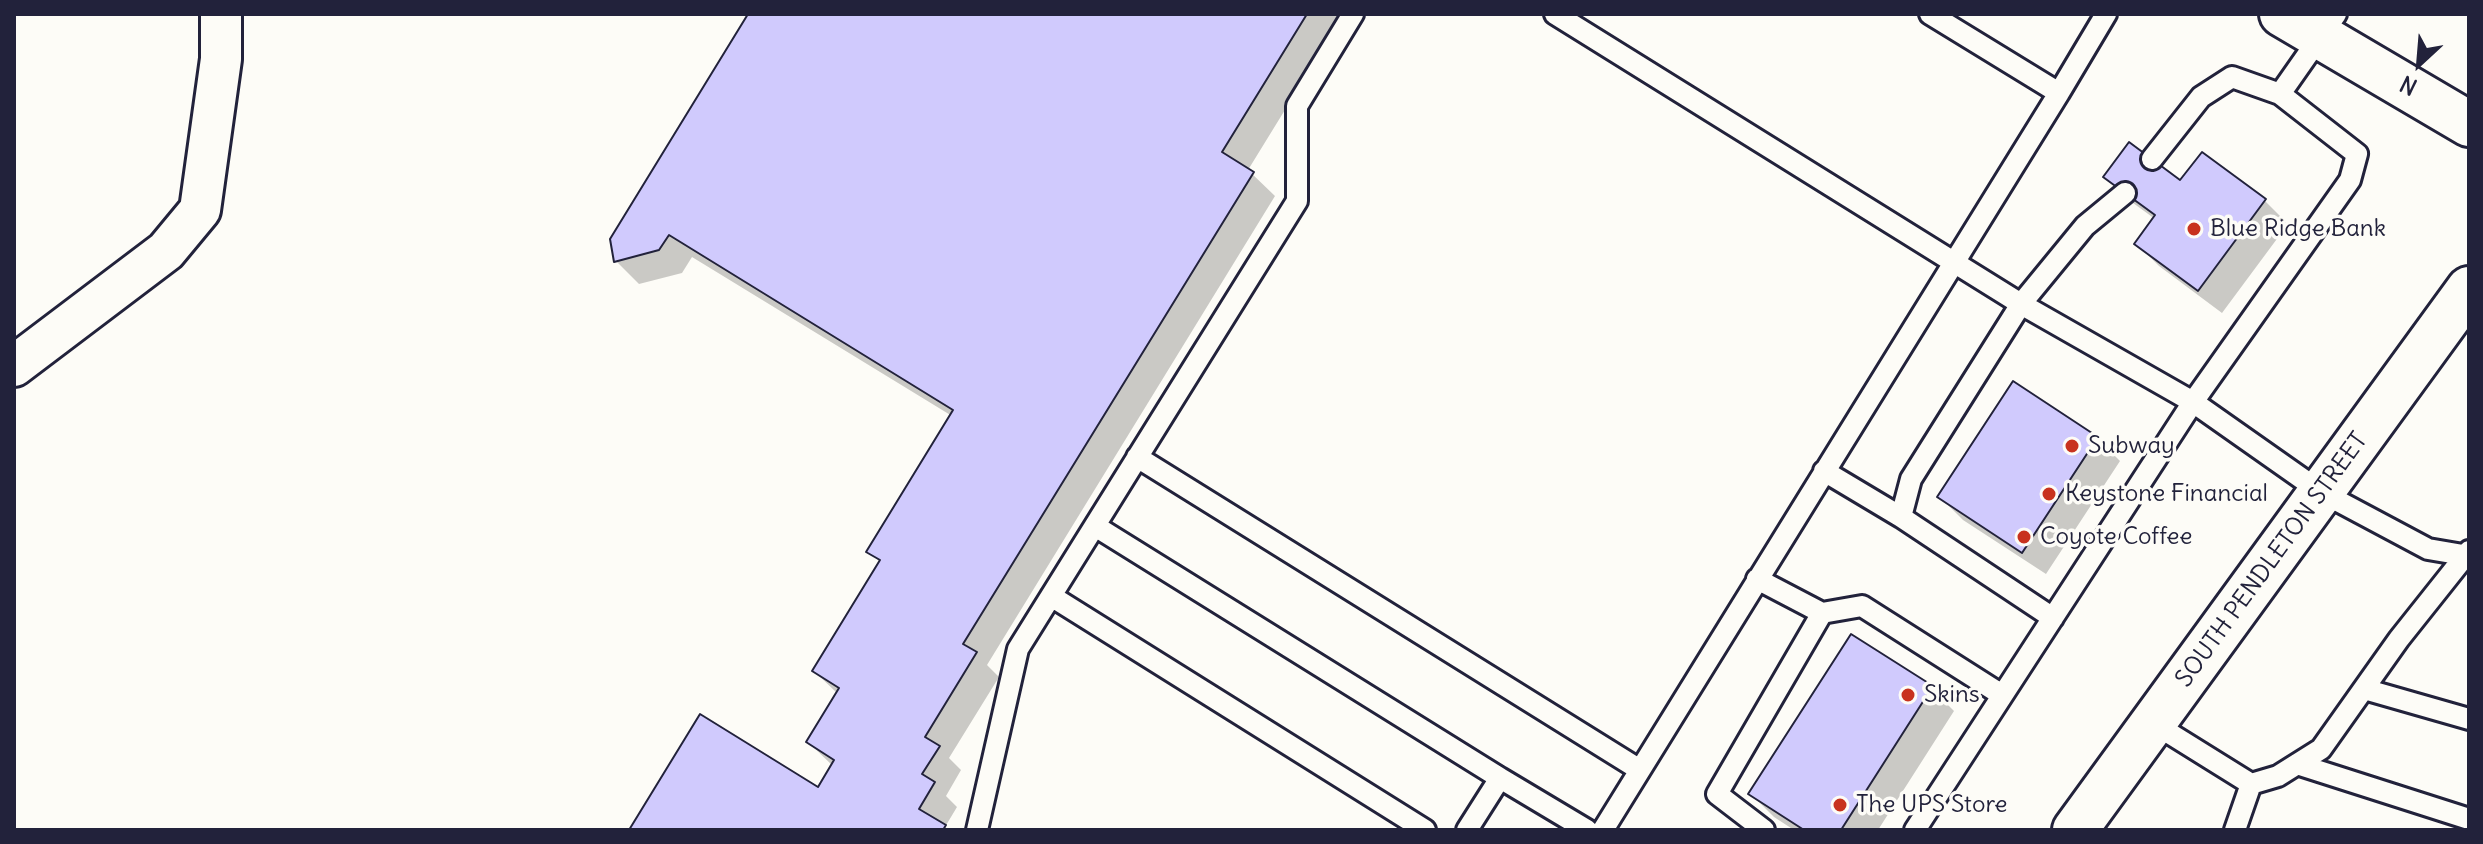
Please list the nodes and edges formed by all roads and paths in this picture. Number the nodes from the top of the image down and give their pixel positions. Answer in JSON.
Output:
{"nodes":[{"id":1,"x":221,"y":14,"type":"edge"},
{"id":2,"x":1353,"y":14,"type":"edge"},
{"id":3,"x":1555,"y":14,"type":"edge"},
{"id":4,"x":1930,"y":14,"type":"edge"},
{"id":5,"x":2106,"y":14,"type":"edge"},
{"id":6,"x":2282,"y":14,"type":"edge"},
{"id":7,"x":2329,"y":26,"type":"edge"},
{"id":8,"x":2059,"y":93,"type":"junction"},
{"id":9,"x":2280,"y":94,"type":"junction"},
{"id":10,"x":2469,"y":124,"type":"edge"},
{"id":11,"x":2152,"y":159,"type":"dead end"},
{"id":12,"x":2125,"y":193,"type":"dead end"},
{"id":13,"x":1954,"y":262,"type":"junction"},
{"id":14,"x":2469,"y":289,"type":"edge"},
{"id":15,"x":2021,"y":304,"type":"junction"},
{"id":16,"x":14,"y":366,"type":"edge"},
{"id":17,"x":2193,"y":402,"type":"junction"},
{"id":18,"x":1137,"y":457,"type":"junction"},
{"id":19,"x":1824,"y":471,"type":"junction"},
{"id":20,"x":2321,"y":492,"type":"junction"},
{"id":21,"x":1901,"y":517,"type":"junction"},
{"id":22,"x":1095,"y":526,"type":"junction"},
{"id":23,"x":2468,"y":554,"type":"edge"},
{"id":24,"x":1757,"y":579,"type":"junction"},
{"id":25,"x":1051,"y":596,"type":"junction"},
{"id":26,"x":1822,"y":613,"type":"junction"},
{"id":27,"x":2053,"y":618,"type":"junction"},
{"id":28,"x":2364,"y":689,"type":"junction"},
{"id":29,"x":2002,"y":695,"type":"junction"},
{"id":30,"x":2469,"y":719,"type":"edge"},
{"id":31,"x":2153,"y":723,"type":"junction"},
{"id":32,"x":2297,"y":764,"type":"junction"},
{"id":33,"x":1640,"y":770,"type":"junction"},
{"id":34,"x":1500,"y":778,"type":"junction"},
{"id":35,"x":2251,"y":784,"type":"junction"},
{"id":36,"x":2469,"y":819,"type":"edge"},
{"id":37,"x":977,"y":830,"type":"edge"},
{"id":38,"x":1425,"y":830,"type":"edge"},
{"id":39,"x":1467,"y":830,"type":"edge"},
{"id":40,"x":1587,"y":830,"type":"edge"},
{"id":41,"x":1603,"y":830,"type":"edge"},
{"id":42,"x":1764,"y":830,"type":"edge"},
{"id":43,"x":1915,"y":830,"type":"edge"},
{"id":44,"x":2075,"y":830,"type":"edge"},
{"id":45,"x":2235,"y":830,"type":"edge"}],
"edges":[{"from":1,"to":16,"type":"street"},
{"from":2,"to":18,"type":"lane"},
{"from":3,"to":13,"type":"lane"},
{"from":4,"to":8,"type":"lane"},
{"from":5,"to":8,"type":"lane"},
{"from":6,"to":7,"type":"main road"},
{"from":7,"to":9,"type":"lane"},
{"from":7,"to":10,"type":"main road"},
{"from":8,"to":13,"type":"lane"},
{"from":9,"to":11,"type":"lane"},
{"from":9,"to":17,"type":"lane"},
{"from":12,"to":15,"type":"lane"},
{"from":13,"to":15,"type":"lane"},
{"from":13,"to":19,"type":"lane"},
{"from":14,"to":20,"type":"main road","name":"SOUTH PENDLETON STREET"},
{"from":15,"to":17,"type":"lane"},
{"from":15,"to":21,"type":"lane"},
{"from":17,"to":20,"type":"lane"},
{"from":17,"to":27,"type":"lane"},
{"from":18,"to":22,"type":"lane"},
{"from":18,"to":33,"type":"lane"},
{"from":19,"to":21,"type":"lane"},
{"from":19,"to":24,"type":"lane"},
{"from":20,"to":23,"type":"lane"},
{"from":20,"to":31,"type":"main road","name":"SOUTH PENDLETON STREET"},
{"from":21,"to":27,"type":"lane"},
{"from":22,"to":25,"type":"lane"},
{"from":22,"to":34,"type":"lane"},
{"from":23,"to":28,"type":"lane"},
{"from":24,"to":26,"type":"lane"},
{"from":24,"to":33,"type":"lane"},
{"from":25,"to":37,"type":"lane"},
{"from":25,"to":38,"type":"lane"},
{"from":26,"to":29,"type":"lane"},
{"from":26,"to":42,"type":"lane"},
{"from":27,"to":29,"type":"lane"},
{"from":28,"to":30,"type":"lane"},
{"from":28,"to":32,"type":"lane"},
{"from":29,"to":43,"type":"lane"},
{"from":31,"to":35,"type":"lane"},
{"from":31,"to":44,"type":"main road","name":"SOUTH PENDLETON STREET"},
{"from":32,"to":35,"type":"lane"},
{"from":32,"to":36,"type":"lane"},
{"from":33,"to":41,"type":"lane"},
{"from":34,"to":39,"type":"lane"},
{"from":34,"to":40,"type":"lane"},
{"from":35,"to":45,"type":"lane"}]}
